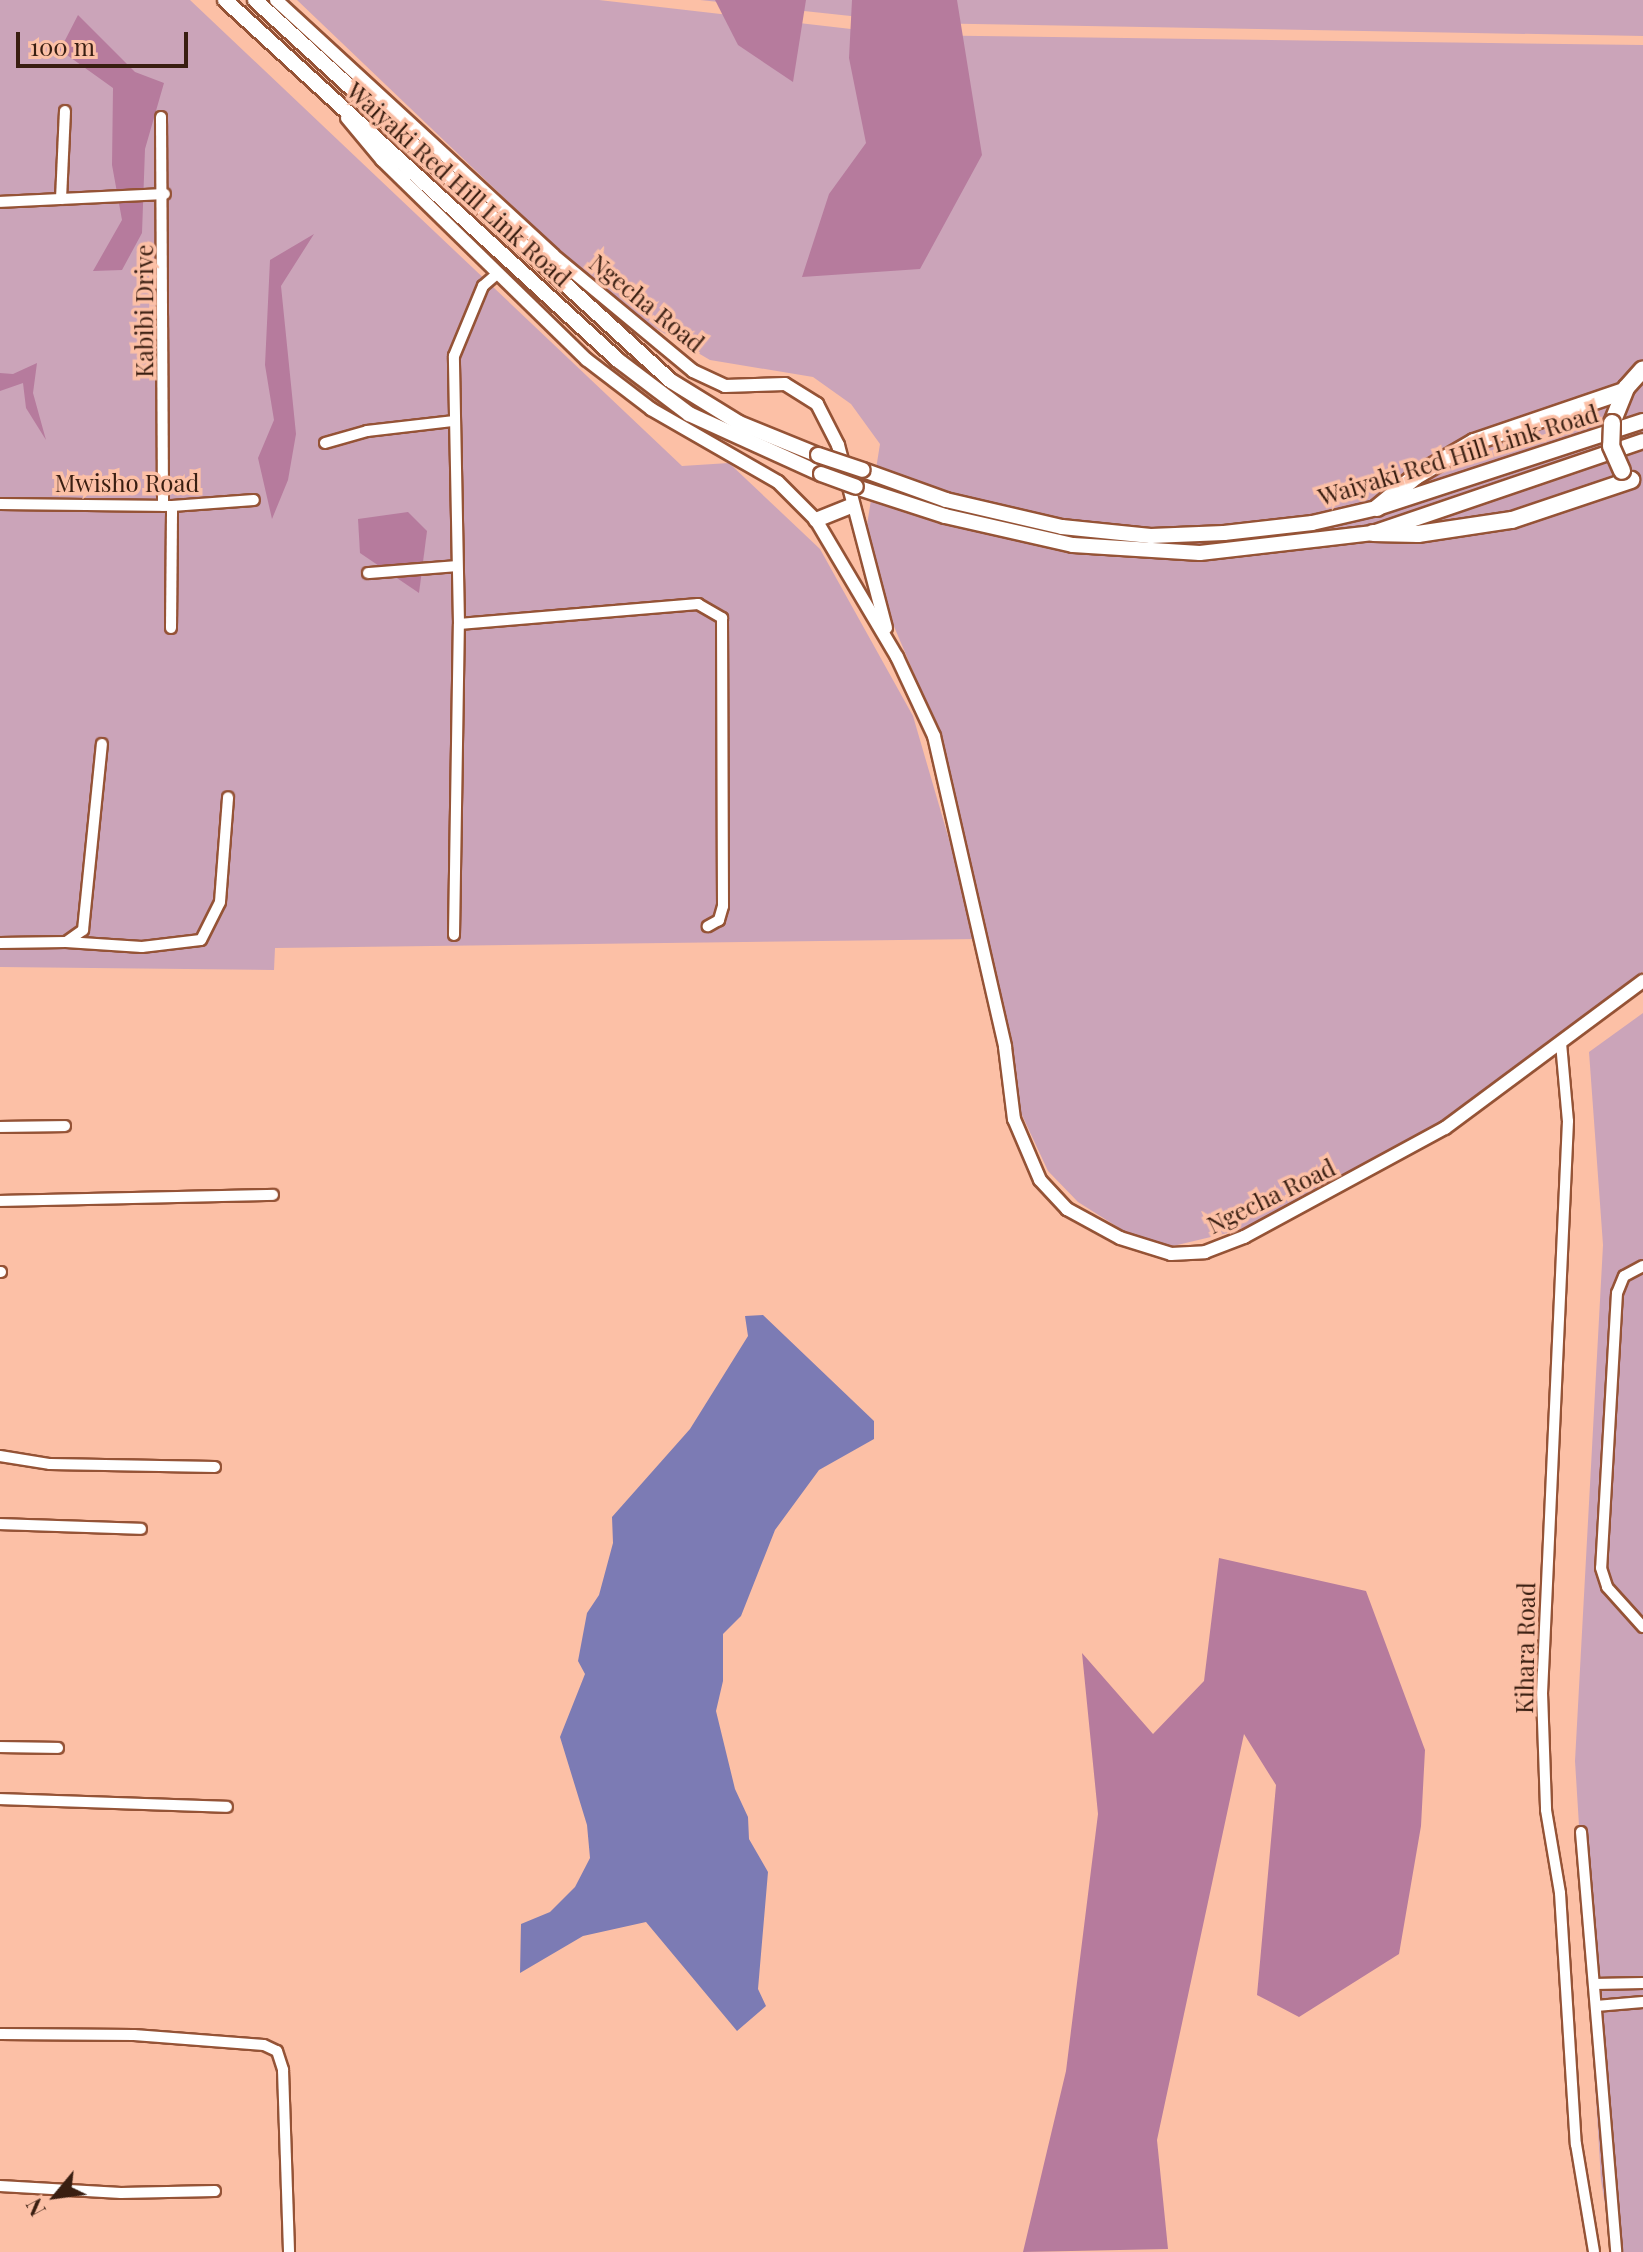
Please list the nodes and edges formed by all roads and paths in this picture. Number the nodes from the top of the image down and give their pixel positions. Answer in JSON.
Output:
{"nodes":[{"id":1,"x":225,"y":0,"type":"edge"},
{"id":2,"x":255,"y":0,"type":"edge"},
{"id":3,"x":276,"y":0,"type":"edge"},
{"id":4,"x":331,"y":97,"type":"junction"},
{"id":5,"x":381,"y":107,"type":"junction"},
{"id":6,"x":65,"y":111,"type":"dead end"},
{"id":7,"x":161,"y":117,"type":"dead end"},
{"id":8,"x":165,"y":194,"type":"junction"},
{"id":9,"x":61,"y":199,"type":"junction"},
{"id":10,"x":0,"y":202,"type":"edge"},
{"id":11,"x":497,"y":274,"type":"junction"},
{"id":12,"x":1643,"y":369,"type":"edge"},
{"id":13,"x":1624,"y":391,"type":"junction"},
{"id":14,"x":454,"y":421,"type":"junction"},
{"id":15,"x":1643,"y":421,"type":"edge"},
{"id":16,"x":1643,"y":441,"type":"edge"},
{"id":17,"x":325,"y":443,"type":"dead end"},
{"id":18,"x":1632,"y":480,"type":"edge"},
{"id":19,"x":254,"y":500,"type":"dead end"},
{"id":20,"x":0,"y":504,"type":"edge"},
{"id":21,"x":168,"y":506,"type":"junction"},
{"id":22,"x":850,"y":506,"type":"junction"},
{"id":23,"x":1377,"y":508,"type":"junction"},
{"id":24,"x":816,"y":520,"type":"junction"},
{"id":25,"x":1373,"y":533,"type":"junction"},
{"id":26,"x":456,"y":566,"type":"junction"},
{"id":27,"x":368,"y":573,"type":"dead end"},
{"id":28,"x":459,"y":624,"type":"junction"},
{"id":29,"x":171,"y":628,"type":"dead end"},
{"id":30,"x":897,"y":657,"type":"junction"},
{"id":31,"x":102,"y":744,"type":"dead end"},
{"id":32,"x":228,"y":797,"type":"dead end"},
{"id":33,"x":708,"y":926,"type":"dead end"},
{"id":34,"x":454,"y":935,"type":"dead end"},
{"id":35,"x":66,"y":942,"type":"junction"},
{"id":36,"x":0,"y":943,"type":"edge"},
{"id":37,"x":1643,"y":981,"type":"edge"},
{"id":38,"x":1561,"y":1043,"type":"junction"},
{"id":39,"x":65,"y":1126,"type":"dead end"},
{"id":40,"x":0,"y":1127,"type":"edge"},
{"id":41,"x":273,"y":1195,"type":"dead end"},
{"id":42,"x":0,"y":1201,"type":"edge"},
{"id":43,"x":1643,"y":1266,"type":"edge"},
{"id":44,"x":0,"y":1456,"type":"edge"},
{"id":45,"x":215,"y":1467,"type":"dead end"},
{"id":46,"x":0,"y":1524,"type":"edge"},
{"id":47,"x":141,"y":1529,"type":"dead end"},
{"id":48,"x":1643,"y":1627,"type":"edge"},
{"id":49,"x":0,"y":1747,"type":"edge"},
{"id":50,"x":58,"y":1748,"type":"dead end"},
{"id":51,"x":0,"y":1799,"type":"edge"},
{"id":52,"x":227,"y":1807,"type":"dead end"},
{"id":53,"x":1581,"y":1832,"type":"dead end"},
{"id":54,"x":1643,"y":1983,"type":"edge"},
{"id":55,"x":1594,"y":1984,"type":"junction"},
{"id":56,"x":1643,"y":2002,"type":"edge"},
{"id":57,"x":1596,"y":2006,"type":"junction"},
{"id":58,"x":0,"y":2034,"type":"edge"},
{"id":59,"x":0,"y":2186,"type":"edge"},
{"id":60,"x":215,"y":2191,"type":"dead end"},
{"id":61,"x":289,"y":2252,"type":"edge"},
{"id":62,"x":1594,"y":2252,"type":"edge"},
{"id":63,"x":1616,"y":2252,"type":"edge"}],
"edges":[{"from":1,"to":4,"type":"main road","name":"Waiyaki Red Hill Link Road"},
{"from":2,"to":5,"type":"main road","name":"Waiyaki Red Hill Link Road"},
{"from":3,"to":5,"type":"street","name":"Ngecha Road"},
{"from":4,"to":11,"type":"street","name":"Ngecha Road"},
{"from":4,"to":25,"type":"main road","name":"Waiyaki Red Hill Link Road","bridge":true},
{"from":5,"to":22,"type":"street","name":"Ngecha Road"},
{"from":5,"to":23,"type":"main road","name":"Waiyaki Red Hill Link Road","bridge":true},
{"from":6,"to":9,"type":"street"},
{"from":7,"to":8,"type":"street","name":"Kabibi Drive"},
{"from":8,"to":9,"type":"street"},
{"from":8,"to":21,"type":"street","name":"Kabibi Drive"},
{"from":9,"to":10,"type":"street"},
{"from":11,"to":14,"type":"street"},
{"from":11,"to":24,"type":"street","name":"Ngecha Road"},
{"from":12,"to":13,"type":"main road"},
{"from":13,"to":18,"type":"main road","bridge":true},
{"from":13,"to":23,"type":"main road"},
{"from":14,"to":17,"type":"street"},
{"from":14,"to":26,"type":"street"},
{"from":15,"to":23,"type":"main road","name":"Waiyaki Red Hill Link Road"},
{"from":16,"to":25,"type":"main road","name":"Waiyaki Red Hill Link Road"},
{"from":18,"to":25,"type":"main road"},
{"from":19,"to":21,"type":"street","name":"Mwisho Road"},
{"from":20,"to":21,"type":"street","name":"Mwisho Road"},
{"from":21,"to":29,"type":"street","name":"Kabibi Drive"},
{"from":22,"to":24,"type":"main road"},
{"from":22,"to":30,"type":"street","name":"Ngecha Road"},
{"from":24,"to":30,"type":"street","name":"Ngecha Road"},
{"from":26,"to":27,"type":"street"},
{"from":26,"to":28,"type":"street"},
{"from":28,"to":33,"type":"street"},
{"from":28,"to":34,"type":"street"},
{"from":30,"to":38,"type":"street","name":"Ngecha Road"},
{"from":31,"to":35,"type":"street"},
{"from":32,"to":35,"type":"street"},
{"from":35,"to":36,"type":"street"},
{"from":37,"to":38,"type":"street","name":"Ngecha Road"},
{"from":38,"to":62,"type":"street","name":"Kihara Road"},
{"from":39,"to":40,"type":"street"},
{"from":41,"to":42,"type":"street"},
{"from":43,"to":48,"type":"street"},
{"from":44,"to":45,"type":"street"},
{"from":46,"to":47,"type":"street"},
{"from":49,"to":50,"type":"street"},
{"from":51,"to":52,"type":"street"},
{"from":53,"to":55,"type":"street"},
{"from":54,"to":55,"type":"street"},
{"from":55,"to":57,"type":"street"},
{"from":56,"to":57,"type":"street"},
{"from":57,"to":63,"type":"street"},
{"from":58,"to":61,"type":"street"},
{"from":59,"to":60,"type":"street"}]}
